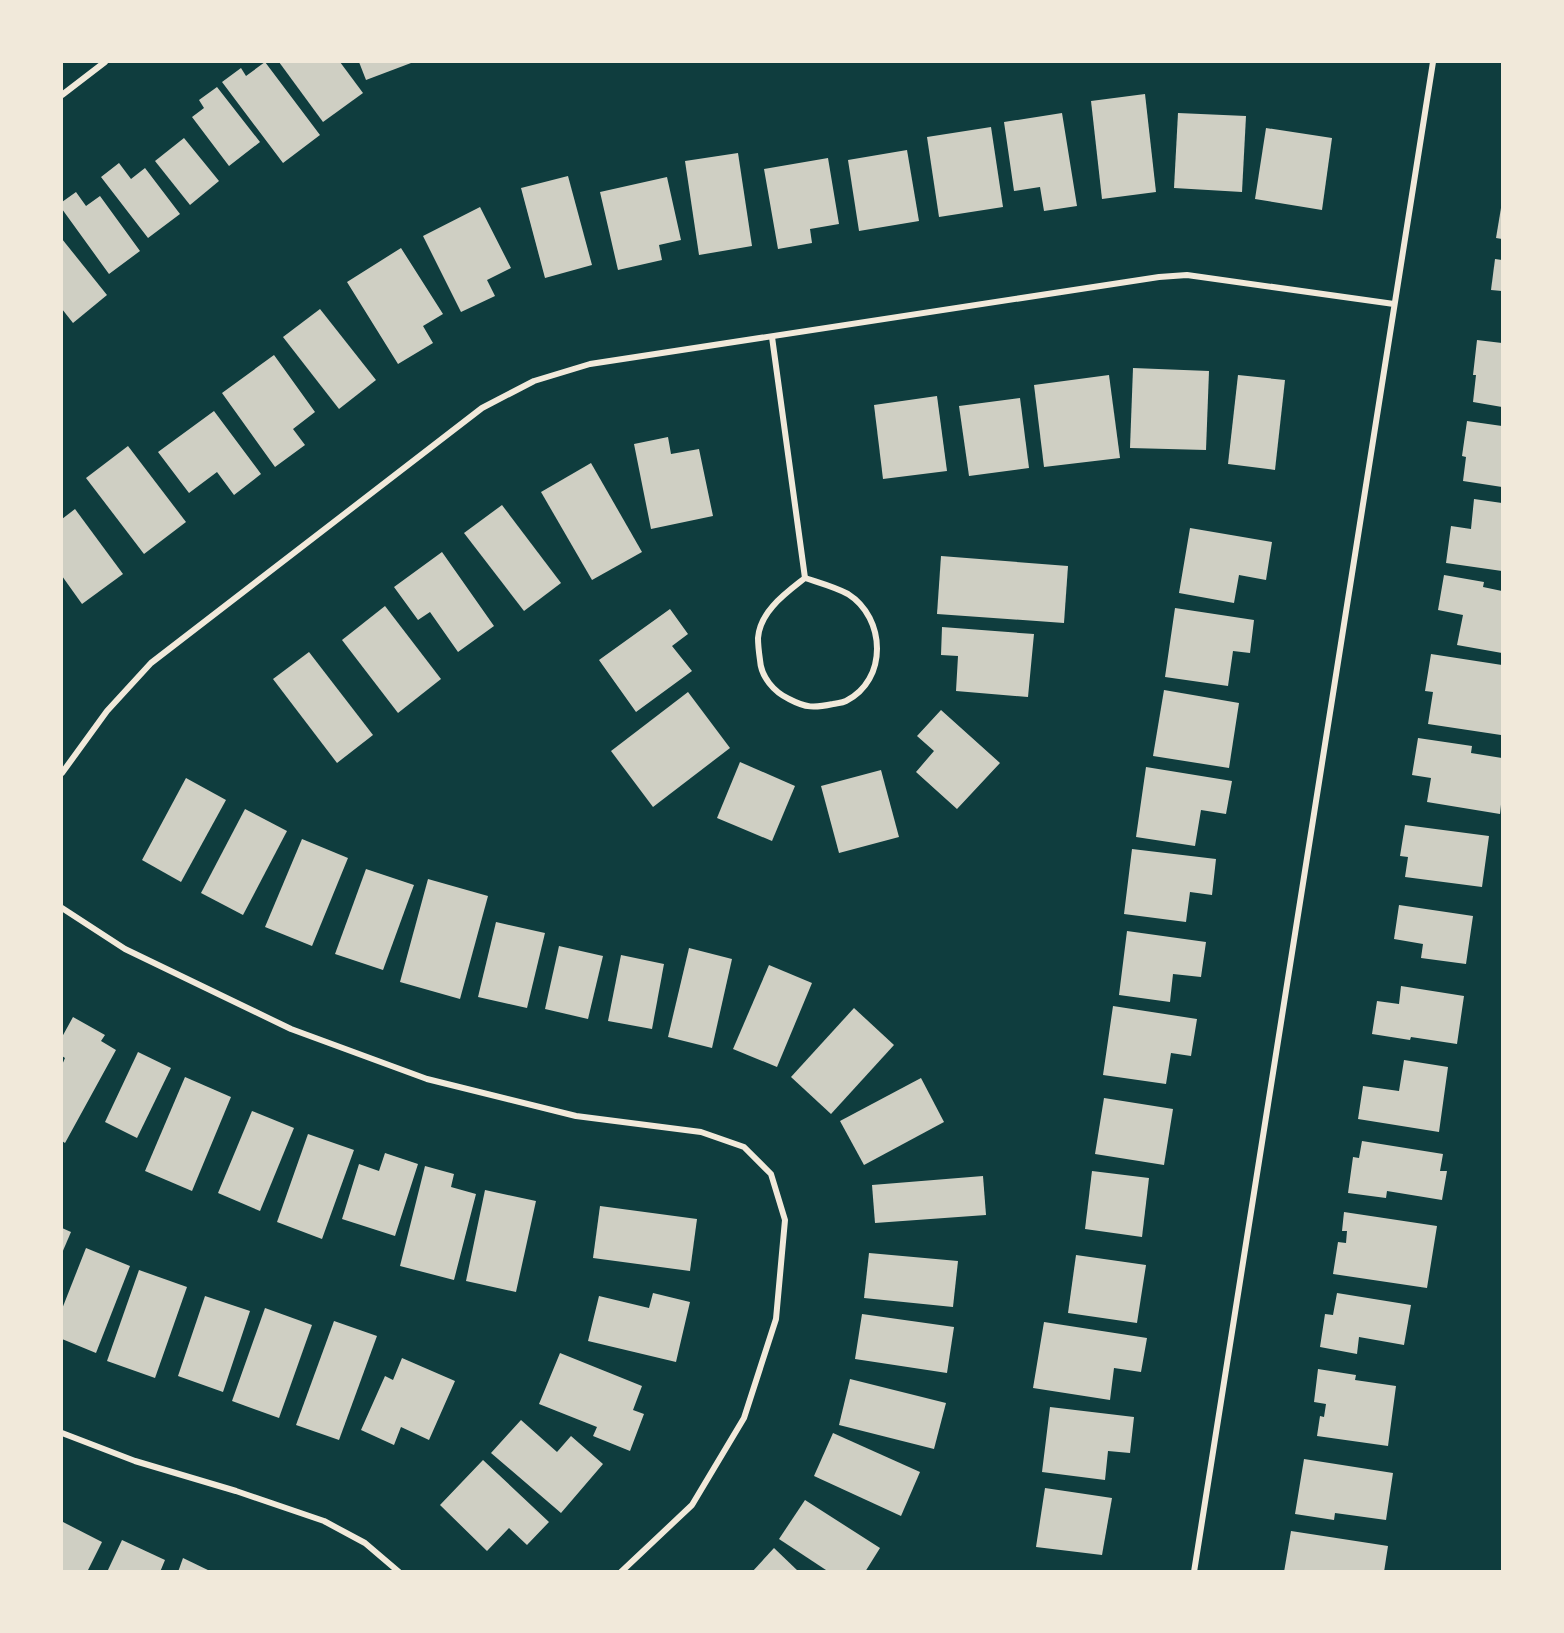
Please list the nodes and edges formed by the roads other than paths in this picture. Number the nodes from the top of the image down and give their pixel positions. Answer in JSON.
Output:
{"nodes":[{"id":1,"x":105,"y":62,"type":"edge"},
{"id":2,"x":1433,"y":62,"type":"edge"},
{"id":3,"x":62,"y":95,"type":"edge"},
{"id":4,"x":1394,"y":304,"type":"junction"},
{"id":5,"x":771,"y":337,"type":"junction"},
{"id":6,"x":805,"y":578,"type":"junction"},
{"id":7,"x":62,"y":773,"type":"edge"},
{"id":8,"x":62,"y":908,"type":"edge"},
{"id":9,"x":62,"y":1433,"type":"edge"},
{"id":10,"x":399,"y":1572,"type":"edge"},
{"id":11,"x":621,"y":1572,"type":"edge"},
{"id":12,"x":1194,"y":1572,"type":"edge"}],
"edges":[{"from":1,"to":3,"type":"street"},
{"from":2,"to":4,"type":"street"},
{"from":4,"to":5,"type":"street"},
{"from":4,"to":12,"type":"street"},
{"from":5,"to":6,"type":"street"},
{"from":5,"to":7,"type":"street"},
{"from":6,"to":6,"type":"street"},
{"from":8,"to":11,"type":"street"},
{"from":9,"to":10,"type":"street"}]}
